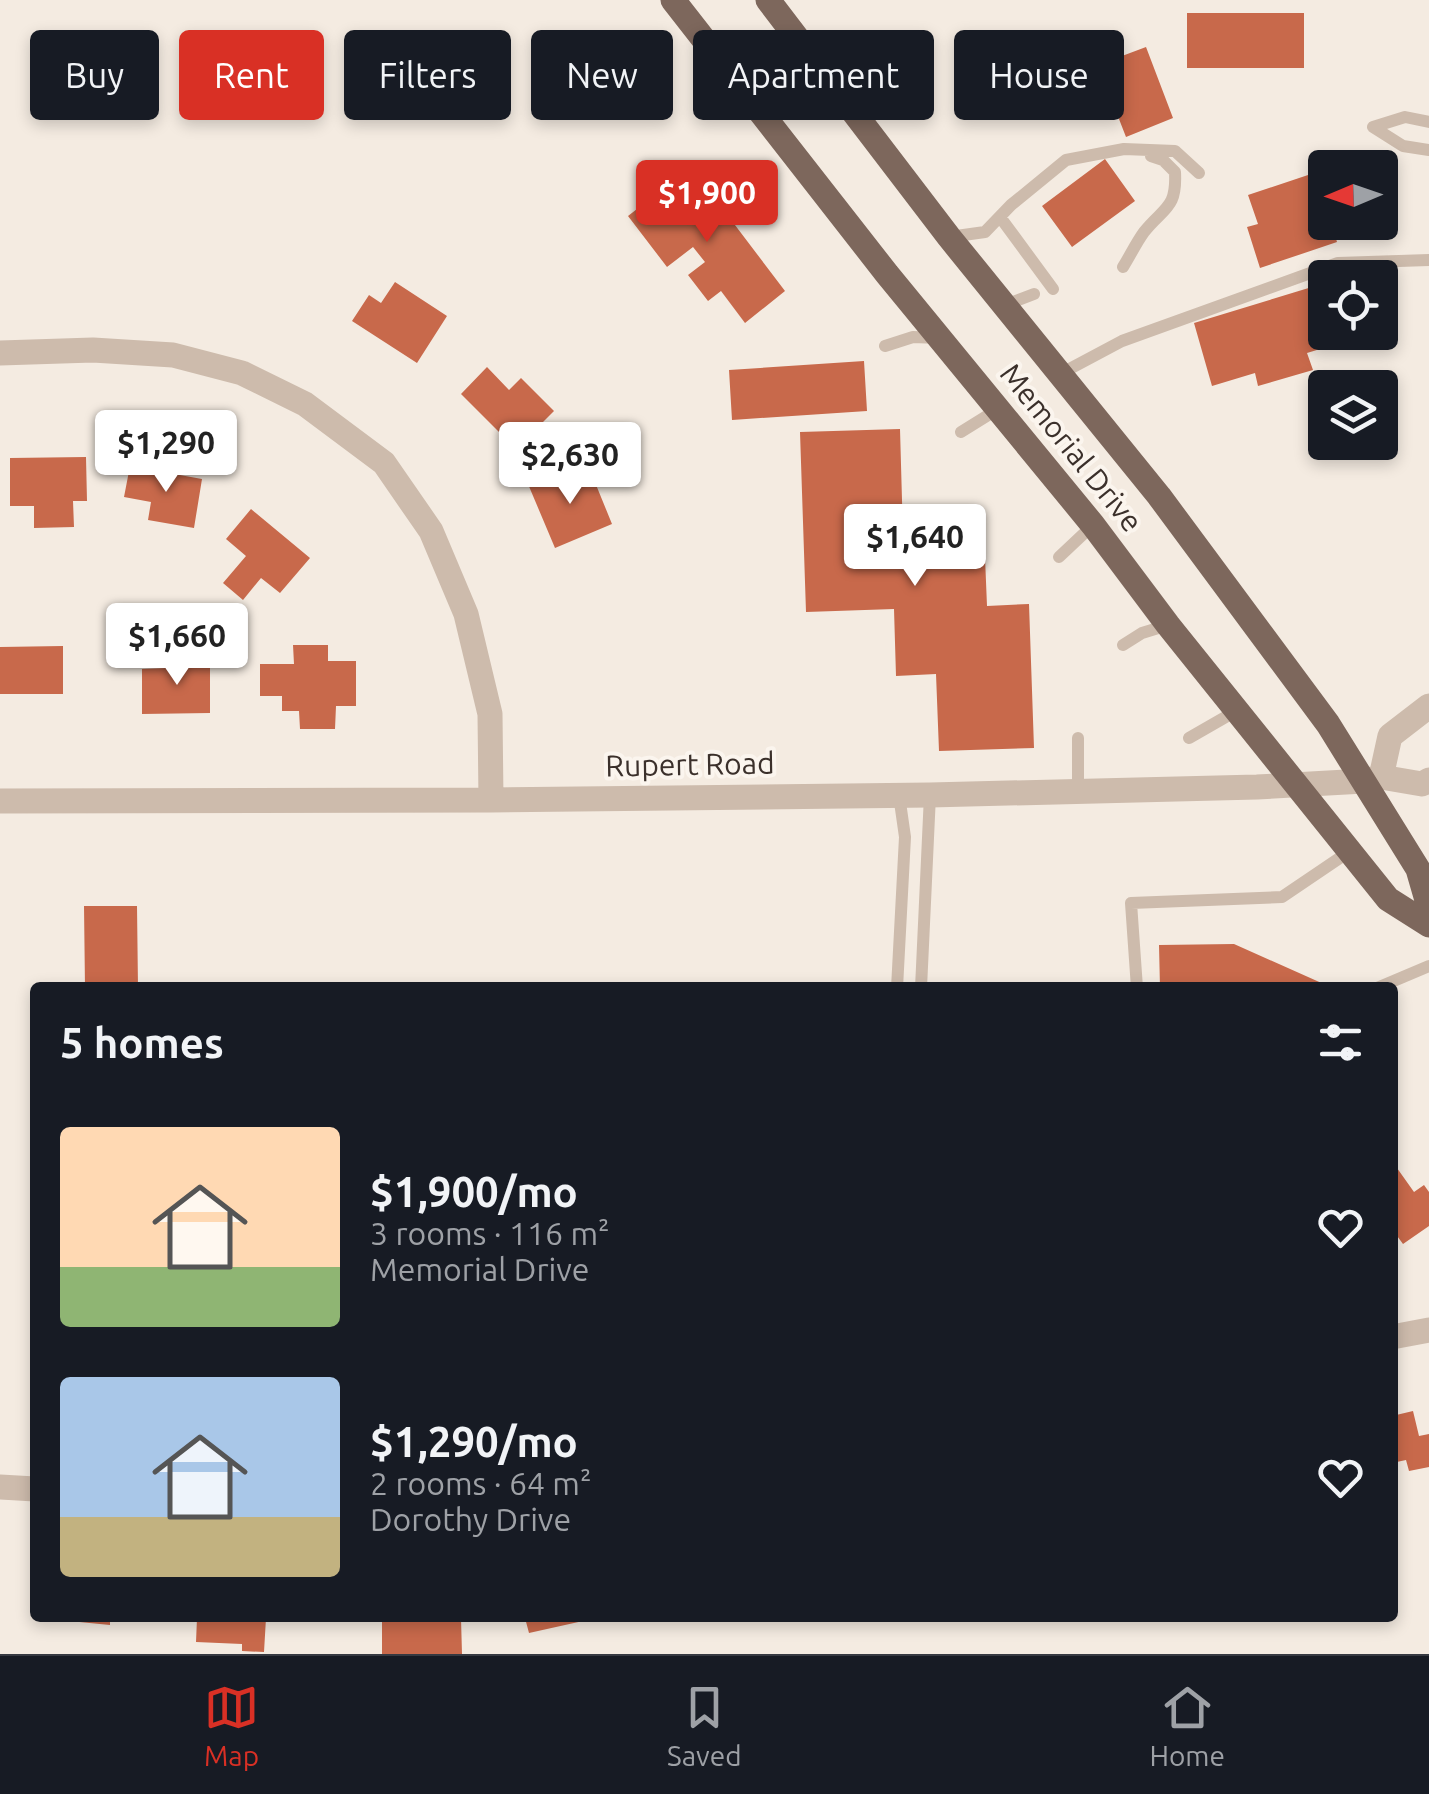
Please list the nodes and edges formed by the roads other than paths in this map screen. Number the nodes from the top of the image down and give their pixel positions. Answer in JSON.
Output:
{"nodes":[{"id":1,"x":673,"y":0,"type":"edge"},
{"id":2,"x":768,"y":0,"type":"edge"},
{"id":3,"x":1429,"y":122,"type":"edge"},
{"id":4,"x":1124,"y":149,"type":"junction"},
{"id":5,"x":1429,"y":150,"type":"edge"},
{"id":6,"x":1199,"y":173,"type":"dead end"},
{"id":7,"x":1000,"y":217,"type":"junction"},
{"id":8,"x":949,"y":238,"type":"junction"},
{"id":9,"x":1429,"y":260,"type":"edge"},
{"id":10,"x":1124,"y":268,"type":"dead end"},
{"id":11,"x":1054,"y":290,"type":"dead end"},
{"id":12,"x":1034,"y":294,"type":"dead end"},
{"id":13,"x":1004,"y":305,"type":"junction"},
{"id":14,"x":942,"y":338,"type":"junction"},
{"id":15,"x":885,"y":346,"type":"dead end"},
{"id":16,"x":0,"y":353,"type":"edge"},
{"id":17,"x":1060,"y":374,"type":"junction"},
{"id":18,"x":998,"y":409,"type":"junction"},
{"id":19,"x":961,"y":432,"type":"dead end"},
{"id":20,"x":1093,"y":525,"type":"junction"},
{"id":21,"x":1059,"y":557,"type":"dead end"},
{"id":22,"x":1168,"y":625,"type":"junction"},
{"id":23,"x":1123,"y":646,"type":"dead end"},
{"id":24,"x":1429,"y":706,"type":"edge"},
{"id":25,"x":1236,"y":710,"type":"junction"},
{"id":26,"x":1078,"y":738,"type":"dead end"},
{"id":27,"x":1189,"y":738,"type":"dead end"},
{"id":28,"x":1372,"y":779,"type":"junction"},
{"id":29,"x":1429,"y":780,"type":"edge"},
{"id":30,"x":1298,"y":785,"type":"junction"},
{"id":31,"x":1078,"y":791,"type":"junction"},
{"id":32,"x":899,"y":795,"type":"junction"},
{"id":33,"x":930,"y":795,"type":"junction"},
{"id":34,"x":491,"y":800,"type":"junction"},
{"id":35,"x":0,"y":801,"type":"edge"},
{"id":36,"x":1350,"y":851,"type":"junction"},
{"id":37,"x":1429,"y":907,"type":"edge"},
{"id":38,"x":1429,"y":925,"type":"edge"},
{"id":39,"x":1429,"y":966,"type":"edge"},
{"id":40,"x":897,"y":982,"type":"edge"},
{"id":41,"x":922,"y":982,"type":"edge"},
{"id":42,"x":1137,"y":982,"type":"edge"},
{"id":43,"x":1390,"y":982,"type":"edge"},
{"id":44,"x":1429,"y":1330,"type":"edge"},
{"id":45,"x":1398,"y":1336,"type":"edge"},
{"id":46,"x":0,"y":1487,"type":"edge"},
{"id":47,"x":30,"y":1489,"type":"edge"}],
"edges":[{"from":1,"to":14,"type":"main road","name":"Memorial Drive"},
{"from":2,"to":8,"type":"main road","name":"Memorial Drive"},
{"from":3,"to":5,"type":"lane"},
{"from":4,"to":6,"type":"lane"},
{"from":4,"to":7,"type":"lane"},
{"from":4,"to":10,"type":"lane"},
{"from":7,"to":8,"type":"lane"},
{"from":7,"to":11,"type":"lane"},
{"from":8,"to":13,"type":"main road","name":"Memorial Drive"},
{"from":9,"to":17,"type":"lane"},
{"from":12,"to":13,"type":"lane"},
{"from":13,"to":17,"type":"main road","name":"Memorial Drive"},
{"from":14,"to":15,"type":"lane"},
{"from":14,"to":18,"type":"main road","name":"Memorial Drive"},
{"from":16,"to":34,"type":"street"},
{"from":17,"to":28,"type":"main road","name":"Memorial Drive"},
{"from":18,"to":19,"type":"lane"},
{"from":18,"to":20,"type":"main road","name":"Memorial Drive"},
{"from":20,"to":21,"type":"lane"},
{"from":20,"to":22,"type":"main road","name":"Memorial Drive"},
{"from":22,"to":23,"type":"lane"},
{"from":22,"to":25,"type":"main road","name":"Memorial Drive"},
{"from":24,"to":28,"type":"street"},
{"from":25,"to":27,"type":"lane"},
{"from":25,"to":30,"type":"main road","name":"Memorial Drive"},
{"from":26,"to":31,"type":"lane"},
{"from":28,"to":29,"type":"street","name":"Rupert Road"},
{"from":28,"to":30,"type":"street","name":"Rupert Road"},
{"from":28,"to":37,"type":"main road","name":"Memorial Drive"},
{"from":30,"to":31,"type":"street","name":"Rupert Road"},
{"from":30,"to":36,"type":"main road","name":"Memorial Drive"},
{"from":31,"to":33,"type":"street","name":"Rupert Road"},
{"from":32,"to":33,"type":"street","name":"Rupert Road"},
{"from":32,"to":34,"type":"street","name":"Rupert Road"},
{"from":32,"to":40,"type":"lane"},
{"from":33,"to":41,"type":"lane"},
{"from":34,"to":35,"type":"street","name":"Rupert Road"},
{"from":36,"to":38,"type":"main road","name":"Memorial Drive"},
{"from":36,"to":42,"type":"lane"},
{"from":39,"to":43,"type":"lane"},
{"from":44,"to":45,"type":"street"},
{"from":46,"to":47,"type":"street"}]}
